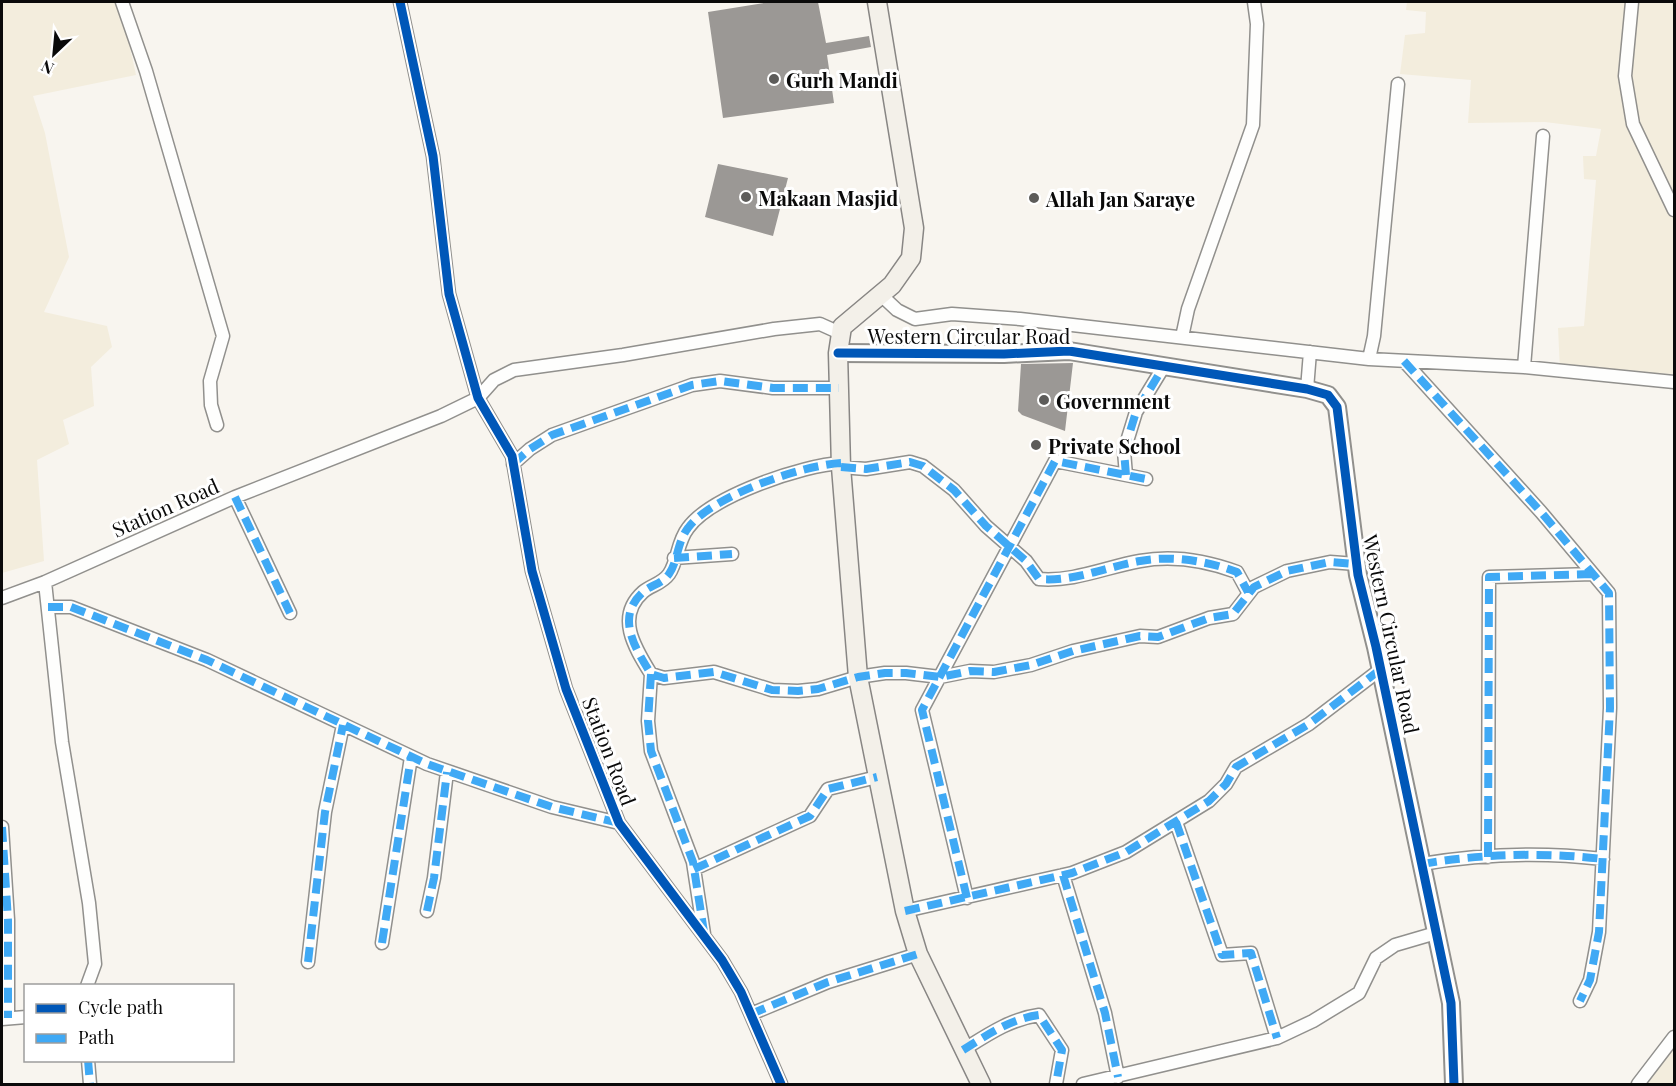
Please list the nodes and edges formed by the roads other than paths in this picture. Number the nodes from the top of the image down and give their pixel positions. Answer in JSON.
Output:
{"nodes":[{"id":1,"x":122,"y":2,"type":"edge"},
{"id":2,"x":400,"y":2,"type":"edge"},
{"id":3,"x":877,"y":2,"type":"edge"},
{"id":4,"x":1254,"y":2,"type":"edge"},
{"id":5,"x":1632,"y":2,"type":"edge"},
{"id":6,"x":1398,"y":84,"type":"dead end"},
{"id":7,"x":1543,"y":136,"type":"dead end"},
{"id":8,"x":1674,"y":210,"type":"edge"},
{"id":9,"x":880,"y":295,"type":"junction"},
{"id":10,"x":840,"y":333,"type":"junction"},
{"id":11,"x":1182,"y":337,"type":"junction"},
{"id":12,"x":1310,"y":352,"type":"junction"},
{"id":13,"x":838,"y":353,"type":"junction"},
{"id":14,"x":1369,"y":359,"type":"junction"},
{"id":15,"x":1404,"y":361,"type":"junction"},
{"id":16,"x":1164,"y":366,"type":"junction"},
{"id":17,"x":1524,"y":367,"type":"junction"},
{"id":18,"x":1674,"y":382,"type":"edge"},
{"id":19,"x":839,"y":388,"type":"junction"},
{"id":20,"x":1306,"y":389,"type":"junction"},
{"id":21,"x":478,"y":398,"type":"junction"},
{"id":22,"x":217,"y":425,"type":"dead end"},
{"id":23,"x":513,"y":464,"type":"junction"},
{"id":24,"x":841,"y":465,"type":"junction"},
{"id":25,"x":1126,"y":476,"type":"junction"},
{"id":26,"x":1146,"y":479,"type":"dead end"},
{"id":27,"x":235,"y":497,"type":"junction"},
{"id":28,"x":1011,"y":547,"type":"junction"},
{"id":29,"x":732,"y":554,"type":"dead end"},
{"id":30,"x":674,"y":558,"type":"junction"},
{"id":31,"x":1356,"y":564,"type":"junction"},
{"id":32,"x":1593,"y":574,"type":"junction"},
{"id":33,"x":45,"y":582,"type":"junction"},
{"id":34,"x":1248,"y":592,"type":"junction"},
{"id":35,"x":2,"y":598,"type":"edge"},
{"id":36,"x":48,"y":607,"type":"junction"},
{"id":37,"x":290,"y":613,"type":"dead end"},
{"id":38,"x":1381,"y":669,"type":"junction"},
{"id":39,"x":651,"y":674,"type":"junction"},
{"id":40,"x":858,"y":677,"type":"junction"},
{"id":41,"x":940,"y":677,"type":"junction"},
{"id":42,"x":343,"y":725,"type":"junction"},
{"id":43,"x":411,"y":757,"type":"junction"},
{"id":44,"x":447,"y":772,"type":"junction"},
{"id":45,"x":877,"y":777,"type":"junction"},
{"id":46,"x":1176,"y":822,"type":"junction"},
{"id":47,"x":618,"y":823,"type":"junction"},
{"id":48,"x":2,"y":826,"type":"edge"},
{"id":49,"x":1488,"y":857,"type":"junction"},
{"id":50,"x":1603,"y":859,"type":"junction"},
{"id":51,"x":1422,"y":864,"type":"junction"},
{"id":52,"x":694,"y":869,"type":"junction"},
{"id":53,"x":1064,"y":875,"type":"junction"},
{"id":54,"x":967,"y":898,"type":"junction"},
{"id":55,"x":427,"y":911,"type":"dead end"},
{"id":56,"x":905,"y":911,"type":"junction"},
{"id":57,"x":1436,"y":933,"type":"junction"},
{"id":58,"x":704,"y":935,"type":"junction"},
{"id":59,"x":382,"y":943,"type":"dead end"},
{"id":60,"x":918,"y":954,"type":"junction"},
{"id":61,"x":308,"y":962,"type":"dead end"},
{"id":62,"x":88,"y":984,"type":"edge"},
{"id":63,"x":1580,"y":1001,"type":"dead end"},
{"id":64,"x":751,"y":1014,"type":"junction"},
{"id":65,"x":24,"y":1017,"type":"edge"},
{"id":66,"x":5,"y":1018,"type":"edge"},
{"id":67,"x":1674,"y":1037,"type":"edge"},
{"id":68,"x":1277,"y":1038,"type":"junction"},
{"id":69,"x":963,"y":1050,"type":"junction"},
{"id":70,"x":88,"y":1062,"type":"edge"},
{"id":71,"x":1118,"y":1077,"type":"junction"},
{"id":72,"x":90,"y":1084,"type":"edge"},
{"id":73,"x":781,"y":1084,"type":"edge"},
{"id":74,"x":981,"y":1084,"type":"edge"},
{"id":75,"x":1056,"y":1084,"type":"edge"},
{"id":76,"x":1083,"y":1084,"type":"edge"},
{"id":77,"x":1454,"y":1084,"type":"edge"},
{"id":78,"x":1638,"y":1084,"type":"edge"}],
"edges":[{"from":1,"to":22,"type":"street"},
{"from":2,"to":21,"type":"street"},
{"from":3,"to":9,"type":"main road"},
{"from":4,"to":11,"type":"street"},
{"from":5,"to":8,"type":"street"},
{"from":6,"to":14,"type":"street"},
{"from":7,"to":17,"type":"street"},
{"from":9,"to":10,"type":"main road"},
{"from":9,"to":11,"type":"street"},
{"from":10,"to":13,"type":"main road"},
{"from":10,"to":21,"type":"street","name":"Station Road"},
{"from":11,"to":12,"type":"street"},
{"from":12,"to":14,"type":"street"},
{"from":12,"to":20,"type":"street"},
{"from":13,"to":16,"type":"street","name":"Western Circular Road"},
{"from":13,"to":19,"type":"main road"},
{"from":14,"to":15,"type":"street"},
{"from":15,"to":17,"type":"street"},
{"from":15,"to":32,"type":"street"},
{"from":16,"to":20,"type":"street","name":"Western Circular Road"},
{"from":16,"to":25,"type":"street"},
{"from":17,"to":18,"type":"street"},
{"from":19,"to":23,"type":"street"},
{"from":19,"to":24,"type":"main road"},
{"from":20,"to":31,"type":"street","name":"Western Circular Road"},
{"from":21,"to":23,"type":"street","name":"Station Road"},
{"from":21,"to":27,"type":"street","name":"Station Road"},
{"from":23,"to":47,"type":"street","name":"Station Road"},
{"from":24,"to":28,"type":"street"},
{"from":24,"to":30,"type":"street"},
{"from":24,"to":40,"type":"main road"},
{"from":25,"to":26,"type":"street"},
{"from":25,"to":28,"type":"street"},
{"from":27,"to":33,"type":"street","name":"Station Road"},
{"from":27,"to":37,"type":"street"},
{"from":28,"to":34,"type":"street"},
{"from":28,"to":41,"type":"street"},
{"from":29,"to":30,"type":"street"},
{"from":30,"to":39,"type":"street"},
{"from":31,"to":34,"type":"street"},
{"from":31,"to":38,"type":"street","name":"Western Circular Road"},
{"from":32,"to":49,"type":"street"},
{"from":32,"to":50,"type":"street"},
{"from":33,"to":35,"type":"street","name":"Station Road"},
{"from":33,"to":36,"type":"street"},
{"from":34,"to":41,"type":"street"},
{"from":36,"to":42,"type":"street"},
{"from":36,"to":62,"type":"street"},
{"from":38,"to":46,"type":"street"},
{"from":38,"to":51,"type":"street","name":"Western Circular Road"},
{"from":39,"to":40,"type":"street"},
{"from":39,"to":52,"type":"street"},
{"from":40,"to":41,"type":"street"},
{"from":40,"to":45,"type":"main road"},
{"from":41,"to":54,"type":"street"},
{"from":42,"to":43,"type":"street"},
{"from":42,"to":61,"type":"street"},
{"from":43,"to":44,"type":"street"},
{"from":43,"to":59,"type":"street"},
{"from":44,"to":47,"type":"street"},
{"from":44,"to":55,"type":"street"},
{"from":45,"to":52,"type":"street"},
{"from":45,"to":56,"type":"main road"},
{"from":46,"to":53,"type":"street"},
{"from":46,"to":68,"type":"street"},
{"from":47,"to":58,"type":"street","name":"Station Road"},
{"from":48,"to":66,"type":"street"},
{"from":49,"to":50,"type":"street"},
{"from":49,"to":51,"type":"street"},
{"from":50,"to":63,"type":"street"},
{"from":51,"to":57,"type":"street","name":"Western Circular Road"},
{"from":52,"to":58,"type":"street"},
{"from":53,"to":54,"type":"street"},
{"from":53,"to":71,"type":"street"},
{"from":54,"to":56,"type":"street"},
{"from":56,"to":60,"type":"main road"},
{"from":57,"to":68,"type":"street"},
{"from":57,"to":77,"type":"street","name":"Western Circular Road"},
{"from":58,"to":64,"type":"street","name":"Station Road"},
{"from":60,"to":64,"type":"street"},
{"from":60,"to":69,"type":"main road"},
{"from":64,"to":73,"type":"street","name":"Station Road"},
{"from":65,"to":66,"type":"street"},
{"from":67,"to":78,"type":"street"},
{"from":68,"to":71,"type":"street"},
{"from":69,"to":74,"type":"main road"},
{"from":69,"to":75,"type":"street"},
{"from":70,"to":72,"type":"street"},
{"from":71,"to":76,"type":"street"}]}
